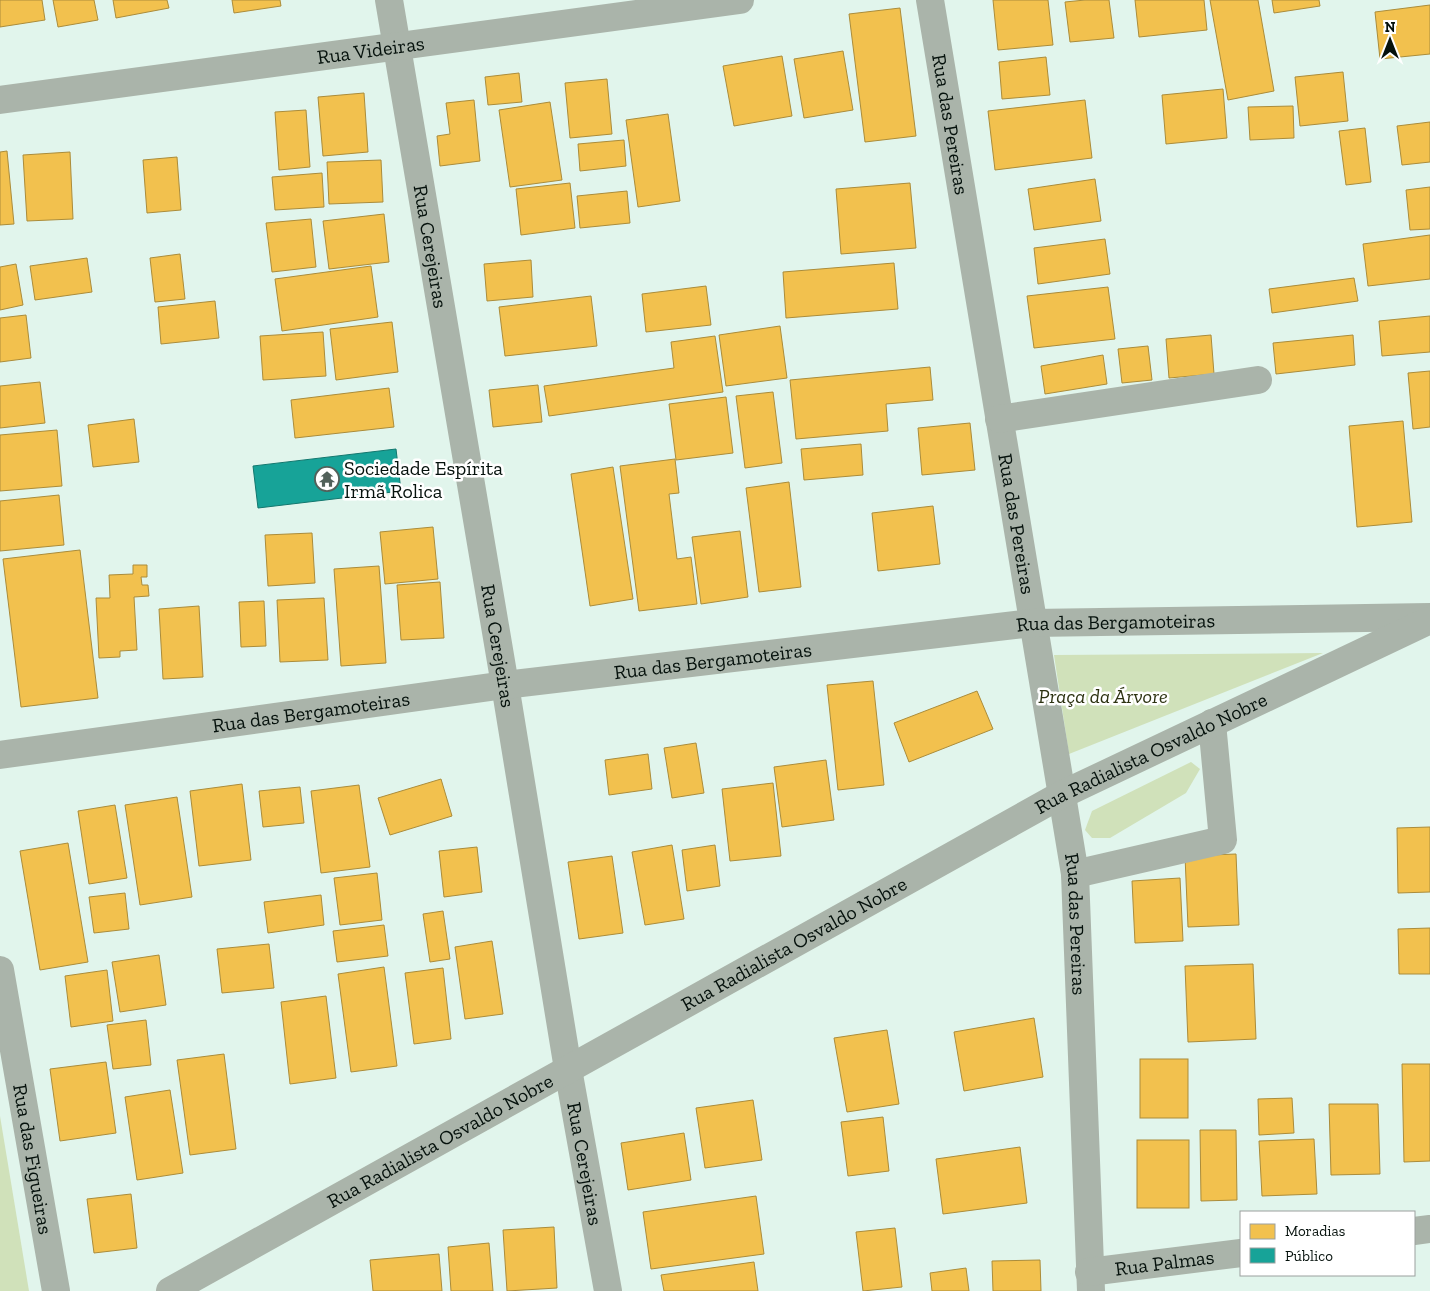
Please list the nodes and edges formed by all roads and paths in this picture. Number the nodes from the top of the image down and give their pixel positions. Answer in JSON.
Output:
{"nodes":[{"id":1,"x":389,"y":0,"type":"edge"},
{"id":2,"x":740,"y":0,"type":"edge"},
{"id":3,"x":930,"y":0,"type":"edge"},
{"id":4,"x":397,"y":47,"type":"junction"},
{"id":5,"x":0,"y":100,"type":"edge"},
{"id":6,"x":1258,"y":380,"type":"dead end"},
{"id":7,"x":999,"y":419,"type":"junction"},
{"id":8,"x":1430,"y":618,"type":"edge"},
{"id":9,"x":1032,"y":623,"type":"junction"},
{"id":10,"x":505,"y":685,"type":"junction"},
{"id":11,"x":1212,"y":723,"type":"junction"},
{"id":12,"x":0,"y":755,"type":"edge"},
{"id":13,"x":1061,"y":795,"type":"junction"},
{"id":14,"x":1075,"y":874,"type":"junction"},
{"id":15,"x":0,"y":970,"type":"edge"},
{"id":16,"x":568,"y":1069,"type":"junction"},
{"id":17,"x":1430,"y":1229,"type":"edge"},
{"id":18,"x":1415,"y":1231,"type":"edge"},
{"id":19,"x":1240,"y":1253,"type":"edge"},
{"id":20,"x":1090,"y":1282,"type":"edge"},
{"id":21,"x":56,"y":1291,"type":"edge"},
{"id":22,"x":170,"y":1291,"type":"edge"},
{"id":23,"x":608,"y":1291,"type":"edge"}],
"edges":[{"from":1,"to":4,"type":"street","name":"Rua Cerejeiras"},
{"from":2,"to":4,"type":"street","name":"Rua Videiras"},
{"from":3,"to":7,"type":"street","name":"Rua das Pereiras"},
{"from":4,"to":5,"type":"street","name":"Rua Videiras"},
{"from":4,"to":10,"type":"street","name":"Rua Cerejeiras"},
{"from":6,"to":7,"type":"street"},
{"from":7,"to":9,"type":"street","name":"Rua das Pereiras"},
{"from":8,"to":9,"type":"street","name":"Rua das Bergamoteiras"},
{"from":8,"to":11,"type":"street","name":"Rua Radialista Osvaldo Nobre"},
{"from":9,"to":10,"type":"street","name":"Rua das Bergamoteiras"},
{"from":9,"to":13,"type":"street","name":"Rua das Pereiras"},
{"from":10,"to":12,"type":"street","name":"Rua das Bergamoteiras"},
{"from":10,"to":16,"type":"street","name":"Rua Cerejeiras"},
{"from":11,"to":13,"type":"street","name":"Rua Radialista Osvaldo Nobre"},
{"from":11,"to":14,"type":"street"},
{"from":13,"to":14,"type":"street","name":"Rua das Pereiras"},
{"from":13,"to":16,"type":"street","name":"Rua Radialista Osvaldo Nobre"},
{"from":14,"to":20,"type":"street","name":"Rua das Pereiras"},
{"from":15,"to":21,"type":"street","name":"Rua das Figueiras"},
{"from":16,"to":22,"type":"street","name":"Rua Radialista Osvaldo Nobre"},
{"from":16,"to":23,"type":"street","name":"Rua Cerejeiras"},
{"from":17,"to":18,"type":"street"},
{"from":19,"to":20,"type":"street","name":"Rua Palmas"}]}
